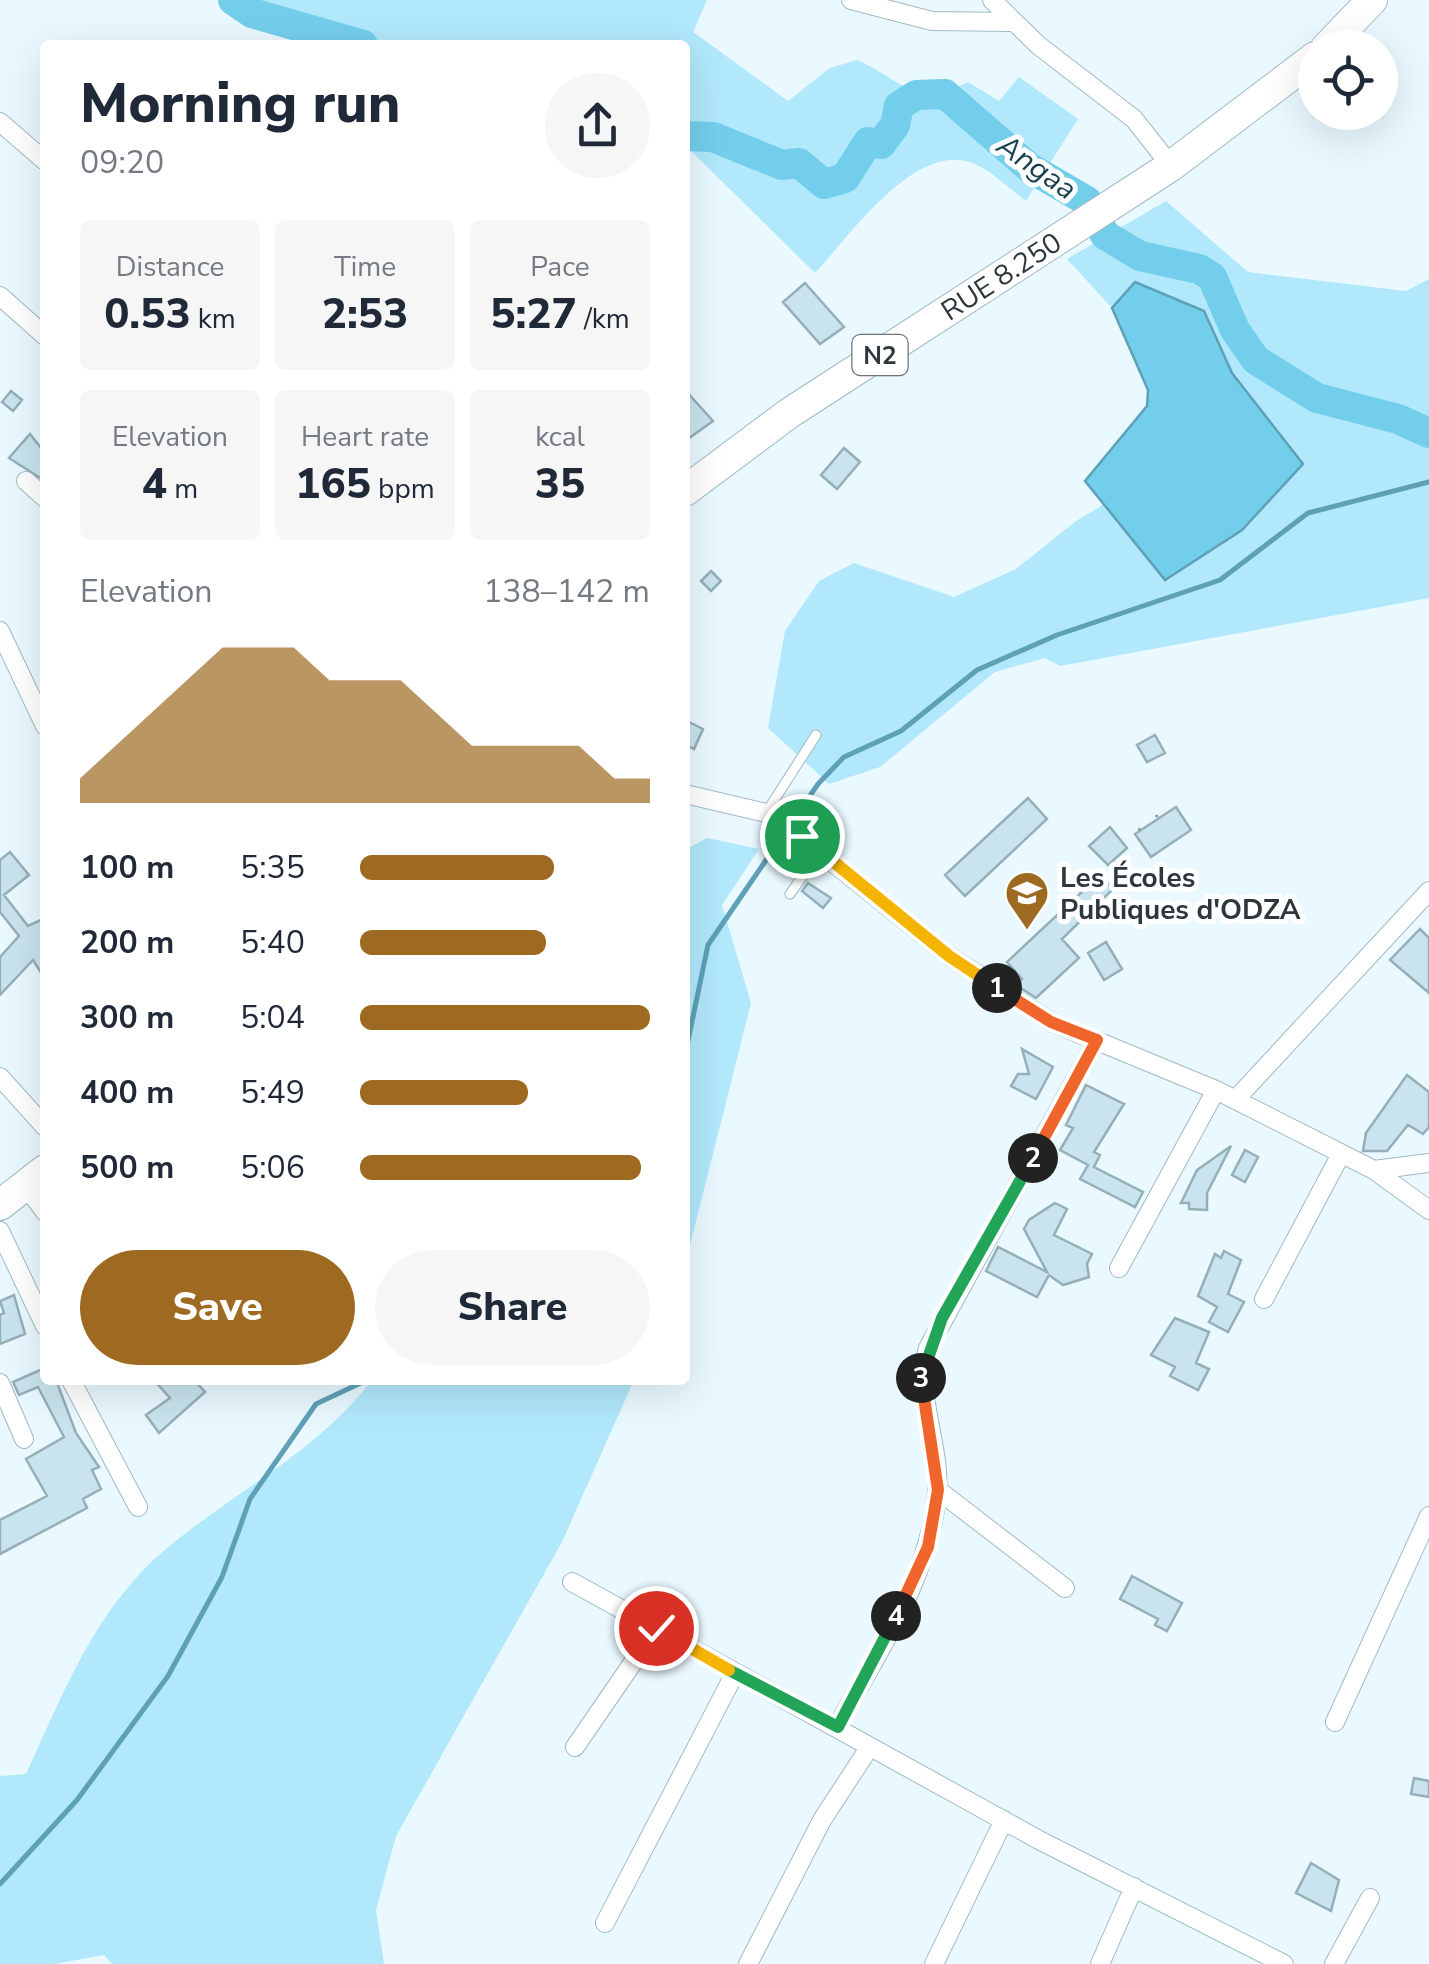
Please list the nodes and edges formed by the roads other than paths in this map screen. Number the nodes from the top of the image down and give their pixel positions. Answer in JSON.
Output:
{"nodes":[{"id":1,"x":852,"y":0,"type":"edge"},
{"id":2,"x":992,"y":0,"type":"edge"},
{"id":3,"x":1372,"y":0,"type":"edge"},
{"id":4,"x":1011,"y":22,"type":"junction"},
{"id":5,"x":1343,"y":30,"type":"edge"},
{"id":6,"x":1298,"y":70,"type":"edge"},
{"id":7,"x":0,"y":122,"type":"edge"},
{"id":8,"x":40,"y":157,"type":"edge"},
{"id":9,"x":1170,"y":166,"type":"junction"},
{"id":10,"x":0,"y":296,"type":"edge"},
{"id":11,"x":40,"y":332,"type":"edge"},
{"id":12,"x":26,"y":481,"type":"dead end"},
{"id":13,"x":690,"y":487,"type":"edge"},
{"id":14,"x":40,"y":494,"type":"edge"},
{"id":15,"x":0,"y":631,"type":"edge"},
{"id":16,"x":40,"y":715,"type":"edge"},
{"id":17,"x":816,"y":735,"type":"dead end"},
{"id":18,"x":690,"y":795,"type":"edge"},
{"id":19,"x":766,"y":813,"type":"junction"},
{"id":20,"x":820,"y":852,"type":"junction"},
{"id":21,"x":1429,"y":891,"type":"edge"},
{"id":22,"x":790,"y":894,"type":"dead end"},
{"id":23,"x":1097,"y":1040,"type":"junction"},
{"id":24,"x":0,"y":1078,"type":"edge"},
{"id":25,"x":1216,"y":1090,"type":"junction"},
{"id":26,"x":1235,"y":1100,"type":"junction"},
{"id":27,"x":40,"y":1122,"type":"edge"},
{"id":28,"x":1341,"y":1154,"type":"junction"},
{"id":29,"x":1429,"y":1163,"type":"edge"},
{"id":30,"x":1374,"y":1170,"type":"junction"},
{"id":31,"x":35,"y":1178,"type":"edge"},
{"id":32,"x":0,"y":1206,"type":"edge"},
{"id":33,"x":1429,"y":1210,"type":"edge"},
{"id":34,"x":0,"y":1231,"type":"edge"},
{"id":35,"x":1119,"y":1268,"type":"dead end"},
{"id":36,"x":1264,"y":1299,"type":"dead end"},
{"id":37,"x":40,"y":1315,"type":"edge"},
{"id":38,"x":0,"y":1383,"type":"edge"},
{"id":39,"x":74,"y":1385,"type":"edge"},
{"id":40,"x":24,"y":1439,"type":"dead end"},
{"id":41,"x":938,"y":1490,"type":"junction"},
{"id":42,"x":138,"y":1507,"type":"dead end"},
{"id":43,"x":1429,"y":1516,"type":"edge"},
{"id":44,"x":572,"y":1582,"type":"dead end"},
{"id":45,"x":1066,"y":1588,"type":"dead end"},
{"id":46,"x":656,"y":1628,"type":"junction"},
{"id":47,"x":735,"y":1673,"type":"junction"},
{"id":48,"x":1335,"y":1722,"type":"dead end"},
{"id":49,"x":838,"y":1727,"type":"junction"},
{"id":50,"x":575,"y":1746,"type":"dead end"},
{"id":51,"x":869,"y":1748,"type":"junction"},
{"id":52,"x":1004,"y":1820,"type":"junction"},
{"id":53,"x":1134,"y":1888,"type":"junction"},
{"id":54,"x":1370,"y":1898,"type":"dead end"},
{"id":55,"x":605,"y":1923,"type":"dead end"},
{"id":56,"x":748,"y":1964,"type":"edge"},
{"id":57,"x":934,"y":1964,"type":"edge"},
{"id":58,"x":1100,"y":1964,"type":"edge"},
{"id":59,"x":1284,"y":1964,"type":"edge"},
{"id":60,"x":1334,"y":1964,"type":"edge"}],
"edges":[{"from":1,"to":4,"type":"street"},
{"from":2,"to":4,"type":"street"},
{"from":3,"to":5,"type":"highway"},
{"from":4,"to":9,"type":"street"},
{"from":6,"to":9,"type":"highway","name":"RUE 8.250","number":"N2"},
{"from":7,"to":8,"type":"street"},
{"from":9,"to":13,"type":"highway","name":"RUE 8.250","number":"N2"},
{"from":10,"to":11,"type":"street"},
{"from":12,"to":14,"type":"street"},
{"from":15,"to":16,"type":"street"},
{"from":17,"to":19,"type":"lane"},
{"from":18,"to":19,"type":"street"},
{"from":19,"to":20,"type":"street"},
{"from":20,"to":22,"type":"lane"},
{"from":20,"to":23,"type":"street"},
{"from":21,"to":26,"type":"street"},
{"from":23,"to":25,"type":"street"},
{"from":23,"to":41,"type":"street"},
{"from":24,"to":27,"type":"street"},
{"from":25,"to":26,"type":"street"},
{"from":25,"to":35,"type":"street"},
{"from":26,"to":28,"type":"street"},
{"from":28,"to":30,"type":"street"},
{"from":28,"to":36,"type":"street"},
{"from":29,"to":30,"type":"street"},
{"from":30,"to":33,"type":"street"},
{"from":31,"to":32,"type":"highway"},
{"from":34,"to":37,"type":"street"},
{"from":38,"to":40,"type":"street"},
{"from":39,"to":42,"type":"street"},
{"from":41,"to":45,"type":"street"},
{"from":41,"to":49,"type":"street"},
{"from":43,"to":48,"type":"street"},
{"from":44,"to":46,"type":"street"},
{"from":46,"to":47,"type":"street"},
{"from":46,"to":50,"type":"street"},
{"from":47,"to":49,"type":"street"},
{"from":47,"to":55,"type":"street"},
{"from":49,"to":51,"type":"street"},
{"from":51,"to":52,"type":"street"},
{"from":51,"to":56,"type":"street"},
{"from":52,"to":53,"type":"street"},
{"from":52,"to":57,"type":"street"},
{"from":53,"to":58,"type":"street"},
{"from":53,"to":59,"type":"street"},
{"from":54,"to":60,"type":"street"}]}
